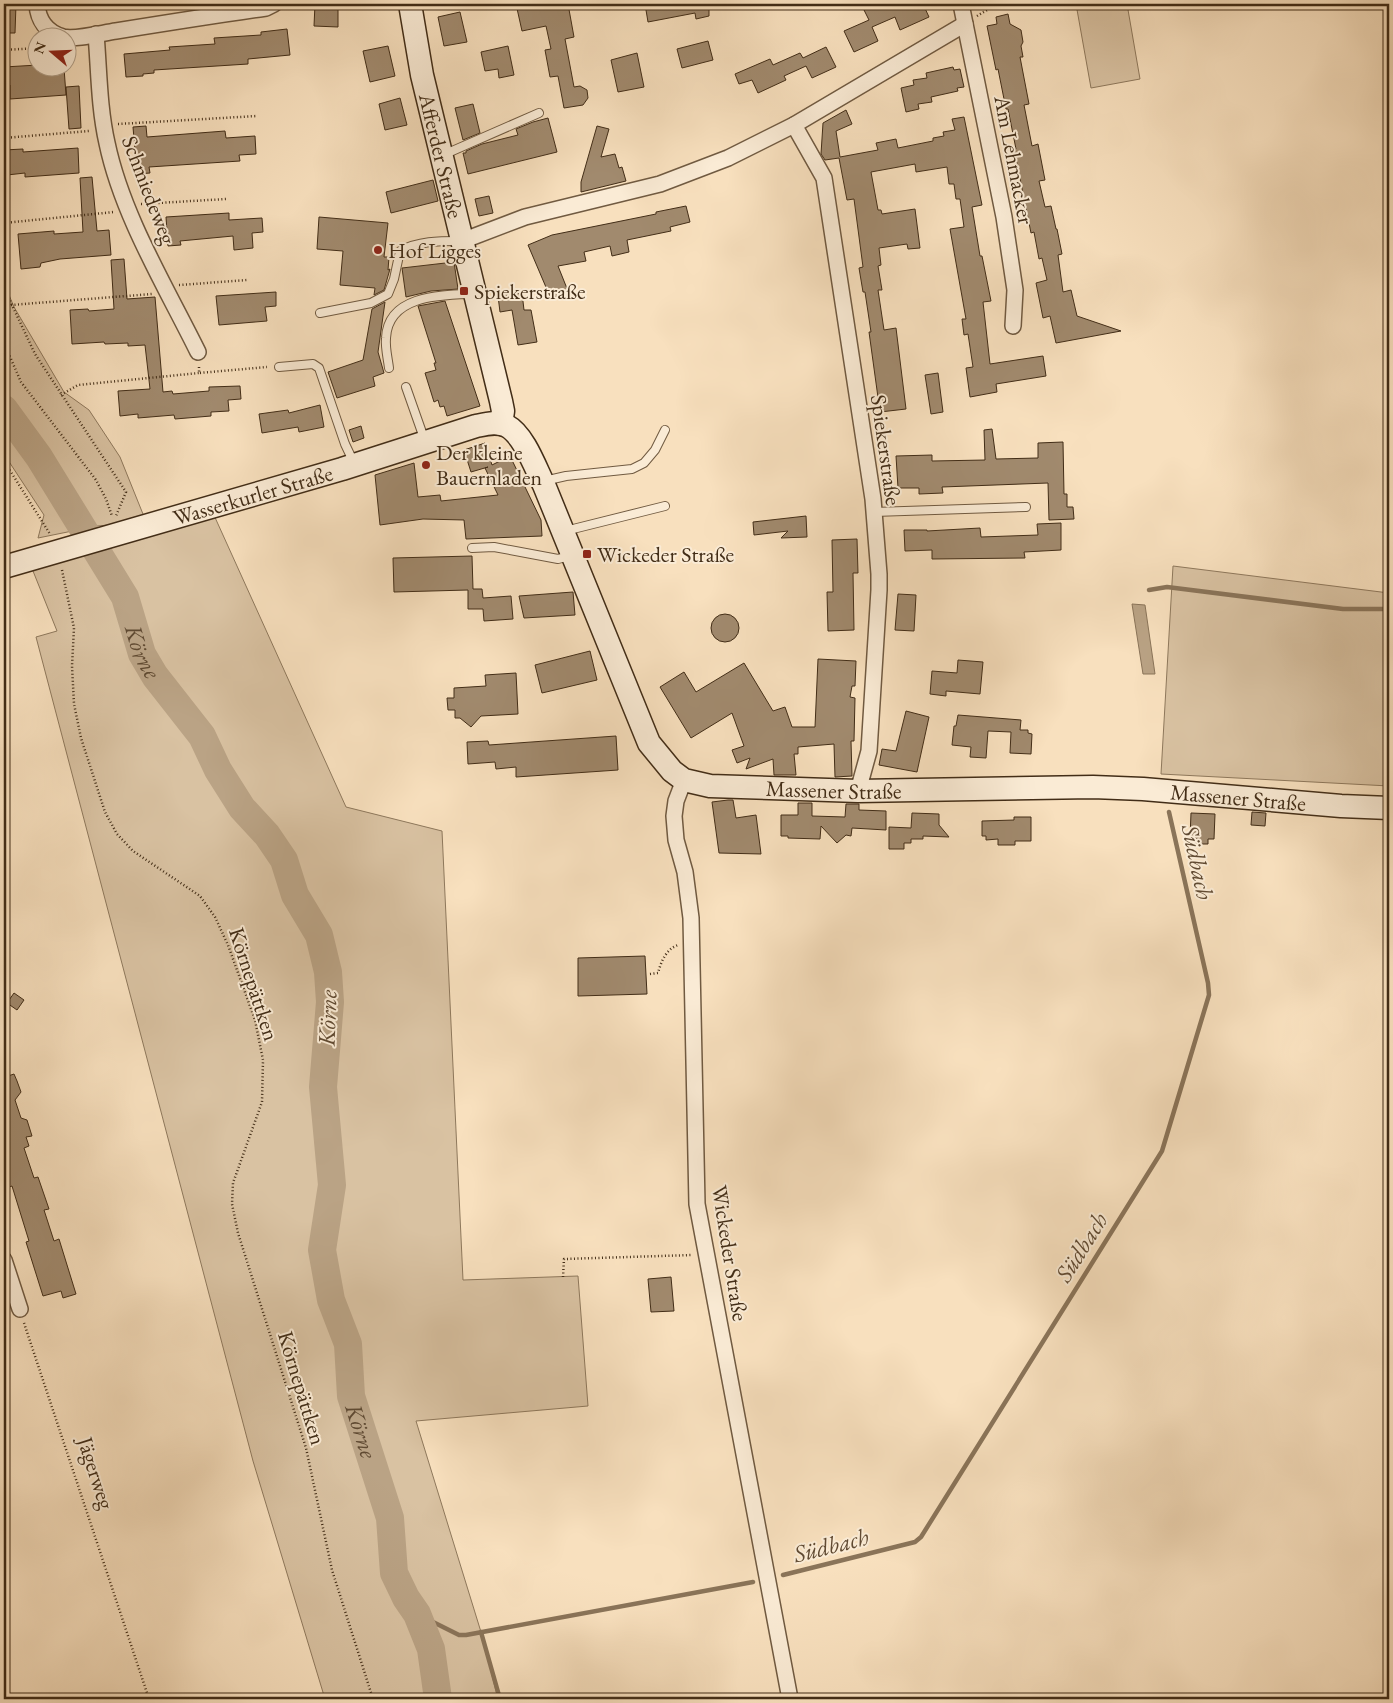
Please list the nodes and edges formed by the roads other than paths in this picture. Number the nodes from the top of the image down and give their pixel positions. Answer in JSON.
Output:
{"nodes":[{"id":1,"x":37,"y":4,"type":"edge"},
{"id":2,"x":274,"y":4,"type":"edge"},
{"id":3,"x":410,"y":4,"type":"edge"},
{"id":4,"x":961,"y":4,"type":"edge"},
{"id":5,"x":965,"y":24,"type":"junction"},
{"id":6,"x":96,"y":34,"type":"junction"},
{"id":7,"x":539,"y":113,"type":"dead end"},
{"id":8,"x":794,"y":125,"type":"junction"},
{"id":9,"x":442,"y":156,"type":"junction"},
{"id":10,"x":462,"y":241,"type":"junction"},
{"id":11,"x":474,"y":294,"type":"junction"},
{"id":12,"x":320,"y":314,"type":"dead end"},
{"id":13,"x":1013,"y":326,"type":"dead end"},
{"id":14,"x":198,"y":352,"type":"road end"},
{"id":15,"x":279,"y":367,"type":"road end"},
{"id":16,"x":390,"y":368,"type":"dead end"},
{"id":17,"x":406,"y":387,"type":"dead end"},
{"id":18,"x":502,"y":424,"type":"junction"},
{"id":19,"x":665,"y":430,"type":"dead end"},
{"id":20,"x":425,"y":442,"type":"junction"},
{"id":21,"x":355,"y":465,"type":"junction"},
{"id":22,"x":542,"y":482,"type":"junction"},
{"id":23,"x":665,"y":506,"type":"dead end"},
{"id":24,"x":1026,"y":507,"type":"dead end"},
{"id":25,"x":874,"y":512,"type":"junction"},
{"id":26,"x":563,"y":531,"type":"junction"},
{"id":27,"x":472,"y":548,"type":"dead end"},
{"id":28,"x":574,"y":555,"type":"junction"},
{"id":29,"x":4,"y":567,"type":"edge"},
{"id":30,"x":684,"y":780,"type":"junction"},
{"id":31,"x":858,"y":791,"type":"junction"},
{"id":32,"x":1389,"y":808,"type":"edge"},
{"id":33,"x":4,"y":1260,"type":"edge"},
{"id":34,"x":20,"y":1309,"type":"road end"},
{"id":35,"x":790,"y":1699,"type":"edge"}],
"edges":[{"from":1,"to":6,"type":"street"},
{"from":2,"to":6,"type":"street"},
{"from":3,"to":9,"type":"main road","name":"Afferder Straße"},
{"from":4,"to":5,"type":"street","name":"Am Lehmacker"},
{"from":5,"to":8,"type":"street"},
{"from":5,"to":13,"type":"street","name":"Am Lehmacker"},
{"from":6,"to":14,"type":"street","name":"Schmiedeweg"},
{"from":7,"to":9,"type":"lane"},
{"from":8,"to":10,"type":"street"},
{"from":8,"to":25,"type":"street","name":"Spiekerstraße"},
{"from":9,"to":10,"type":"main road","name":"Afferder Straße"},
{"from":10,"to":11,"type":"main road","name":"Afferder Straße"},
{"from":10,"to":12,"type":"lane"},
{"from":11,"to":16,"type":"lane"},
{"from":11,"to":18,"type":"main road","name":"Afferder Straße"},
{"from":15,"to":21,"type":"lane"},
{"from":17,"to":20,"type":"lane"},
{"from":18,"to":20,"type":"main road","name":"Wasserkurler Straße"},
{"from":18,"to":22,"type":"main road","name":"Massener Straße"},
{"from":19,"to":22,"type":"lane"},
{"from":20,"to":21,"type":"main road","name":"Wasserkurler Straße"},
{"from":21,"to":29,"type":"main road","name":"Wasserkurler Straße"},
{"from":22,"to":26,"type":"main road","name":"Massener Straße"},
{"from":23,"to":26,"type":"lane"},
{"from":24,"to":25,"type":"lane"},
{"from":25,"to":31,"type":"street","name":"Spiekerstraße"},
{"from":26,"to":28,"type":"main road","name":"Massener Straße"},
{"from":27,"to":28,"type":"lane"},
{"from":28,"to":30,"type":"main road","name":"Massener Straße"},
{"from":30,"to":31,"type":"main road","name":"Massener Straße"},
{"from":30,"to":35,"type":"street","name":"Wickeder Straße"},
{"from":31,"to":32,"type":"main road","name":"Massener Straße"},
{"from":33,"to":34,"type":"street"}]}
